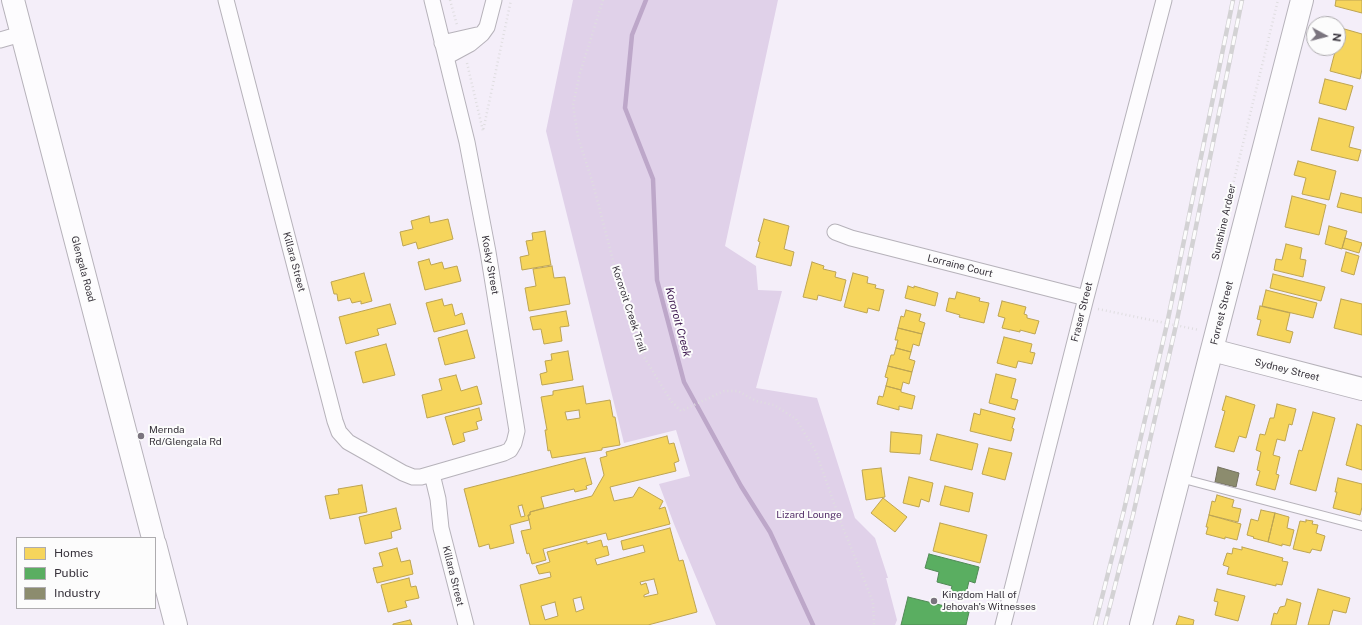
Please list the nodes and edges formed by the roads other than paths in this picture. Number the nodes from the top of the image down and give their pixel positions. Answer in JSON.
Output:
{"nodes":[{"id":1,"x":13,"y":0,"type":"edge"},
{"id":2,"x":226,"y":0,"type":"edge"},
{"id":3,"x":432,"y":0,"type":"edge"},
{"id":4,"x":494,"y":0,"type":"edge"},
{"id":5,"x":1164,"y":0,"type":"edge"},
{"id":6,"x":1302,"y":0,"type":"edge"},
{"id":7,"x":21,"y":34,"type":"junction"},
{"id":8,"x":0,"y":40,"type":"edge"},
{"id":9,"x":442,"y":43,"type":"junction"},
{"id":10,"x":462,"y":43,"type":"junction"},
{"id":11,"x":446,"y":57,"type":"junction"},
{"id":12,"x":835,"y":232,"type":"dead end"},
{"id":13,"x":1085,"y":302,"type":"junction"},
{"id":14,"x":1212,"y":350,"type":"junction"},
{"id":15,"x":1362,"y":389,"type":"edge"},
{"id":16,"x":426,"y":476,"type":"junction"},
{"id":17,"x":1179,"y":478,"type":"junction"},
{"id":18,"x":1362,"y":526,"type":"edge"},
{"id":19,"x":154,"y":537,"type":"edge"},
{"id":20,"x":156,"y":548,"type":"edge"},
{"id":21,"x":176,"y":625,"type":"edge"},
{"id":22,"x":466,"y":625,"type":"edge"},
{"id":23,"x":1003,"y":625,"type":"edge"},
{"id":24,"x":1141,"y":625,"type":"edge"}],
"edges":[{"from":1,"to":7,"type":"street","name":"Glengala Road"},
{"from":2,"to":16,"type":"street","name":"Killara Street"},
{"from":3,"to":9,"type":"street","name":"Kosky Street"},
{"from":4,"to":10,"type":"street"},
{"from":5,"to":13,"type":"street","name":"Fraser Street"},
{"from":6,"to":14,"type":"street","name":"Forrest Street"},
{"from":7,"to":8,"type":"street"},
{"from":7,"to":19,"type":"street","name":"Glengala Road"},
{"from":9,"to":10,"type":"street"},
{"from":9,"to":11,"type":"street","name":"Kosky Street"},
{"from":10,"to":11,"type":"street"},
{"from":11,"to":16,"type":"street","name":"Kosky Street"},
{"from":12,"to":13,"type":"street","name":"Lorraine Court"},
{"from":13,"to":23,"type":"street","name":"Fraser Street"},
{"from":14,"to":15,"type":"street","name":"Sydney Street"},
{"from":14,"to":17,"type":"street","name":"Forrest Street"},
{"from":16,"to":22,"type":"street","name":"Killara Street"},
{"from":17,"to":18,"type":"lane"},
{"from":17,"to":24,"type":"street","name":"Forrest Street"},
{"from":20,"to":21,"type":"street"}]}
